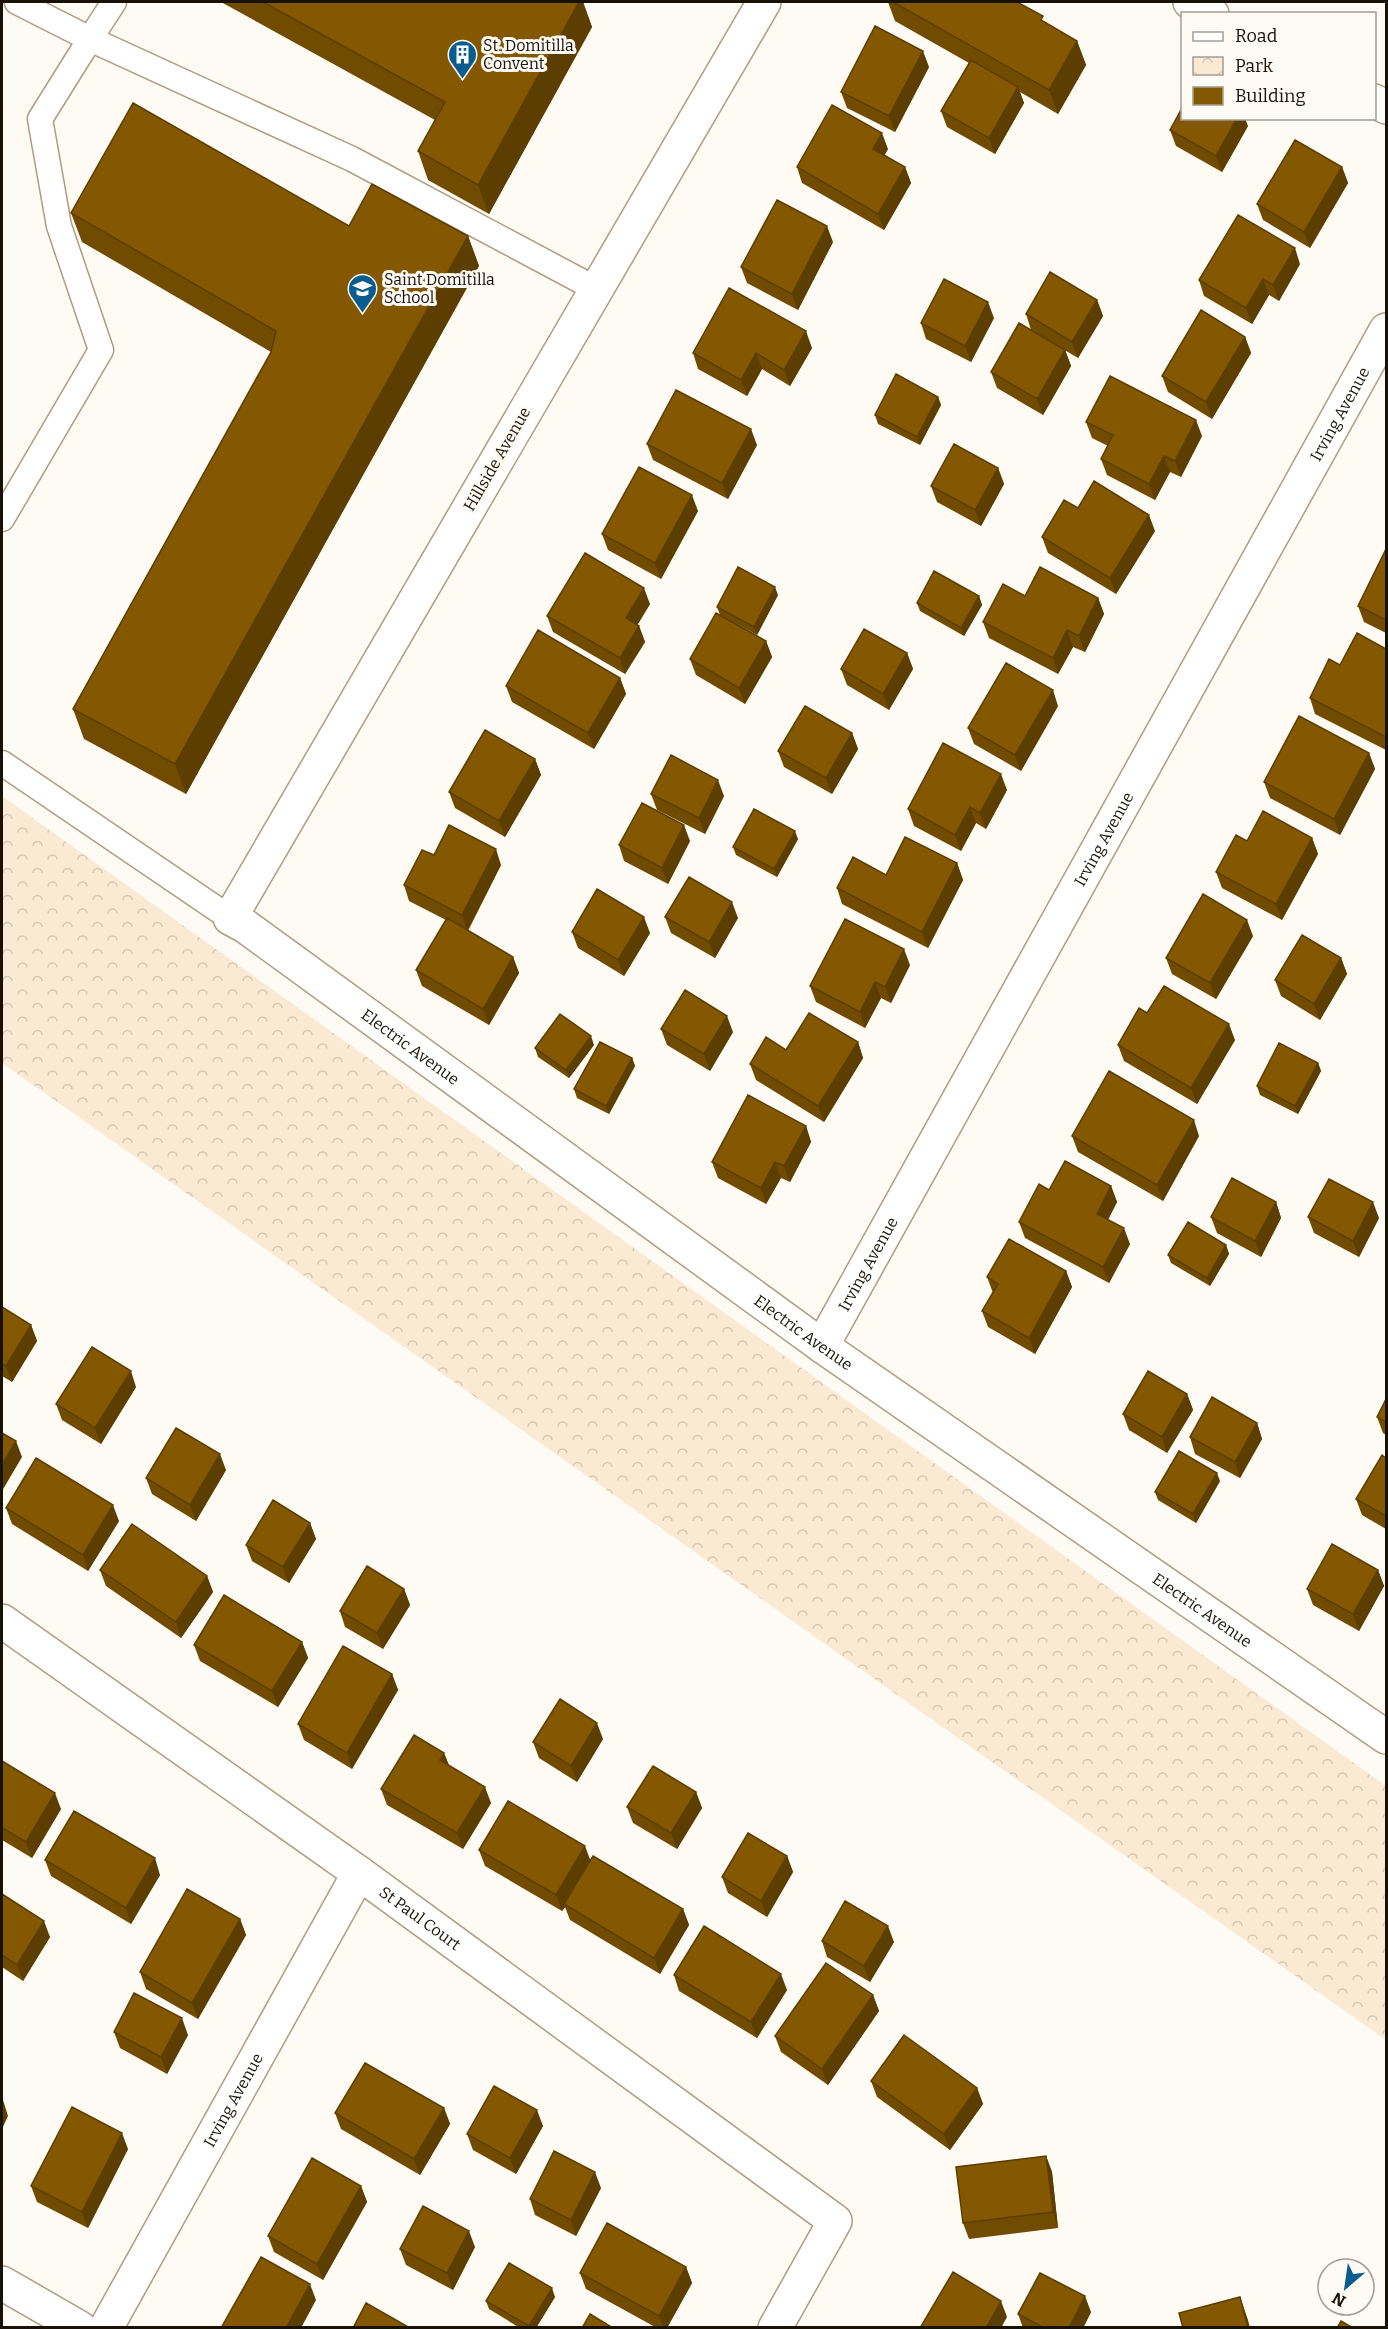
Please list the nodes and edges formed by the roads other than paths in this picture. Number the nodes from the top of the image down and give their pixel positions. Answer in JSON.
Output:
{"nodes":[{"id":1,"x":17,"y":2,"type":"edge"},
{"id":2,"x":114,"y":2,"type":"edge"},
{"id":3,"x":764,"y":2,"type":"edge"},
{"id":4,"x":1190,"y":2,"type":"edge"},
{"id":5,"x":1208,"y":12,"type":"edge"},
{"id":6,"x":90,"y":39,"type":"junction"},
{"id":7,"x":596,"y":289,"type":"junction"},
{"id":8,"x":1386,"y":330,"type":"edge"},
{"id":9,"x":2,"y":519,"type":"edge"},
{"id":10,"x":2,"y":763,"type":"edge"},
{"id":11,"x":230,"y":918,"type":"junction"},
{"id":12,"x":822,"y":1346,"type":"junction"},
{"id":13,"x":2,"y":1621,"type":"edge"},
{"id":14,"x":1386,"y":1737,"type":"edge"},
{"id":15,"x":359,"y":1873,"type":"junction"},
{"id":16,"x":2,"y":2283,"type":"edge"},
{"id":17,"x":80,"y":2328,"type":"edge"},
{"id":18,"x":106,"y":2328,"type":"edge"},
{"id":19,"x":775,"y":2328,"type":"edge"}],
"edges":[{"from":1,"to":6,"type":"lane"},
{"from":2,"to":6,"type":"lane"},
{"from":3,"to":7,"type":"street","name":"Hillside Avenue"},
{"from":4,"to":5,"type":"street"},
{"from":6,"to":7,"type":"lane"},
{"from":6,"to":9,"type":"lane"},
{"from":7,"to":11,"type":"street","name":"Hillside Avenue"},
{"from":8,"to":12,"type":"street","name":"Irving Avenue"},
{"from":10,"to":11,"type":"lane"},
{"from":11,"to":12,"type":"street","name":"Electric Avenue"},
{"from":12,"to":14,"type":"street","name":"Electric Avenue"},
{"from":13,"to":15,"type":"street","name":"St Paul Court"},
{"from":15,"to":18,"type":"street","name":"Irving Avenue"},
{"from":15,"to":19,"type":"street","name":"St Paul Court"},
{"from":16,"to":17,"type":"street"}]}
